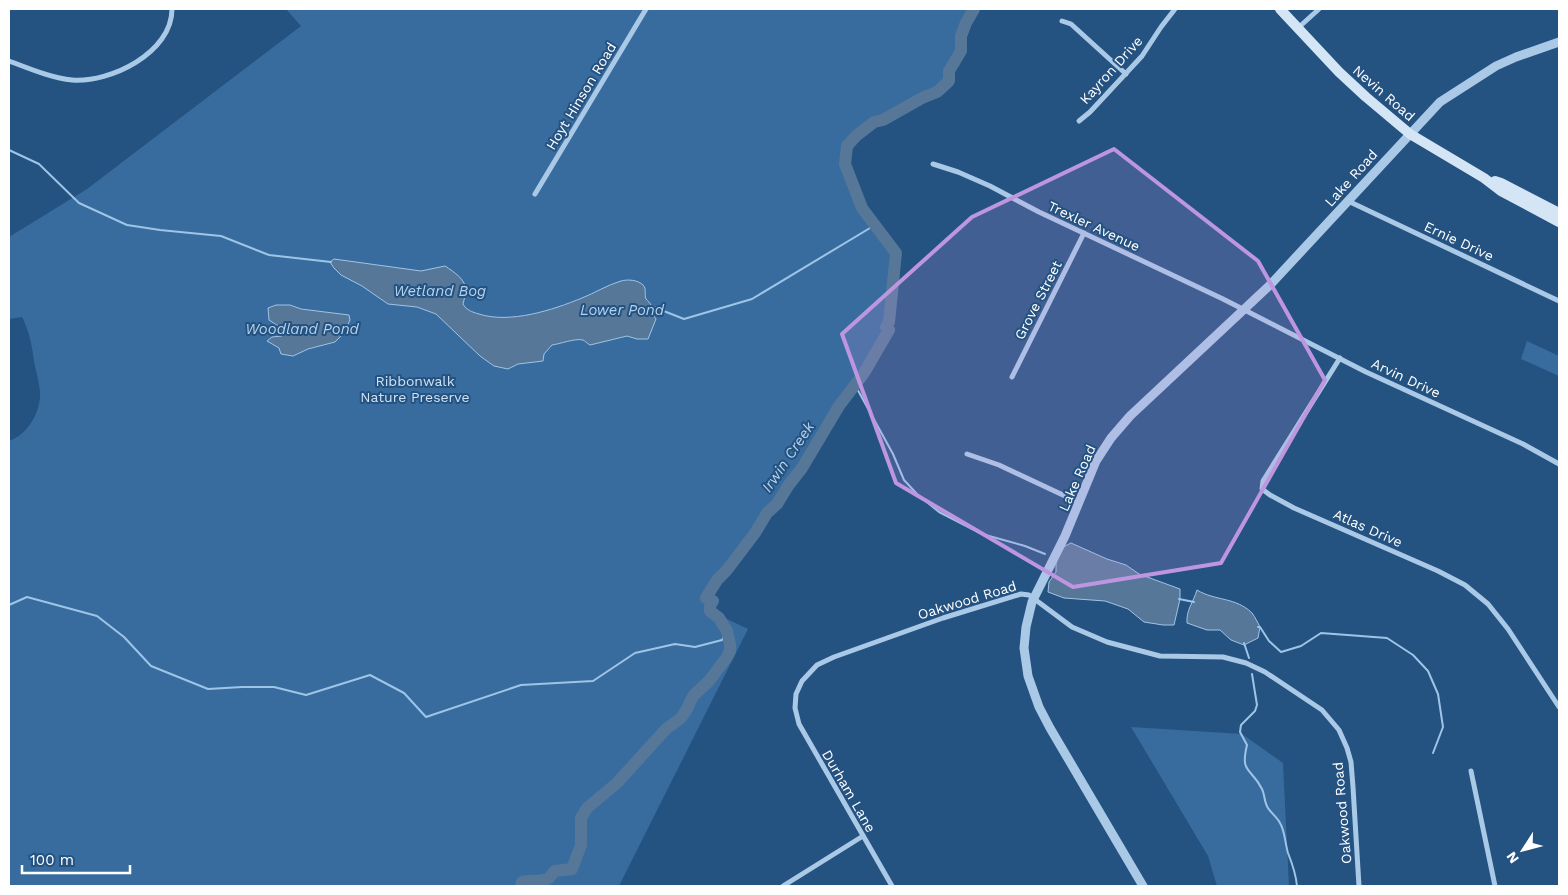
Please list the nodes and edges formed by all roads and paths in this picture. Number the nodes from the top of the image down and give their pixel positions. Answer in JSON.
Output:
{"nodes":[{"id":1,"x":172,"y":9,"type":"edge"},
{"id":2,"x":646,"y":9,"type":"edge"},
{"id":3,"x":1175,"y":9,"type":"edge"},
{"id":4,"x":1280,"y":9,"type":"edge"},
{"id":5,"x":1319,"y":9,"type":"edge"},
{"id":6,"x":1062,"y":21,"type":"dead end"},
{"id":7,"x":1298,"y":28,"type":"junction"},
{"id":8,"x":1559,"y":42,"type":"edge"},
{"id":9,"x":9,"y":61,"type":"edge"},
{"id":10,"x":1126,"y":74,"type":"junction"},
{"id":11,"x":1079,"y":120,"type":"dead end"},
{"id":12,"x":1410,"y":134,"type":"junction"},
{"id":13,"x":933,"y":164,"type":"dead end"},
{"id":14,"x":1484,"y":178,"type":"junction"},
{"id":15,"x":535,"y":194,"type":"dead end"},
{"id":16,"x":1348,"y":201,"type":"junction"},
{"id":17,"x":1559,"y":213,"type":"edge"},
{"id":18,"x":1559,"y":222,"type":"edge"},
{"id":19,"x":1084,"y":233,"type":"junction"},
{"id":20,"x":1559,"y":301,"type":"edge"},
{"id":21,"x":1245,"y":310,"type":"junction"},
{"id":22,"x":1340,"y":358,"type":"junction"},
{"id":23,"x":1012,"y":377,"type":"dead end"},
{"id":24,"x":966,"y":454,"type":"dead end"},
{"id":25,"x":1559,"y":464,"type":"edge"},
{"id":26,"x":1080,"y":503,"type":"junction"},
{"id":27,"x":1033,"y":598,"type":"junction"},
{"id":28,"x":795,"y":704,"type":"joint"},
{"id":29,"x":1559,"y":707,"type":"edge"},
{"id":30,"x":1471,"y":771,"type":"dead end"},
{"id":31,"x":863,"y":836,"type":"junction"},
{"id":32,"x":783,"y":886,"type":"edge"},
{"id":33,"x":892,"y":886,"type":"edge"},
{"id":34,"x":1143,"y":886,"type":"edge"},
{"id":35,"x":1359,"y":886,"type":"edge"},
{"id":36,"x":1495,"y":886,"type":"edge"}],
"edges":[{"from":1,"to":9,"type":"street"},
{"from":2,"to":15,"type":"street","name":"Hoyt Hinson Road"},
{"from":3,"to":10,"type":"street","name":"Kayron Drive"},
{"from":4,"to":7,"type":"main road","name":"Nevin Road"},
{"from":5,"to":7,"type":"street"},
{"from":6,"to":10,"type":"street"},
{"from":7,"to":12,"type":"main road","name":"Nevin Road"},
{"from":8,"to":12,"type":"street","name":"Nevin Road"},
{"from":10,"to":11,"type":"street","name":"Kayron Drive"},
{"from":12,"to":14,"type":"main road"},
{"from":12,"to":16,"type":"street","name":"Lake Road"},
{"from":13,"to":19,"type":"street","name":"Trexler Avenue"},
{"from":14,"to":17,"type":"main road"},
{"from":14,"to":18,"type":"main road"},
{"from":16,"to":20,"type":"street","name":"Ernie Drive"},
{"from":16,"to":21,"type":"street","name":"Lake Road"},
{"from":19,"to":21,"type":"street","name":"Trexler Avenue"},
{"from":19,"to":23,"type":"street","name":"Grove Street"},
{"from":21,"to":22,"type":"street","name":"Arvin Drive"},
{"from":21,"to":26,"type":"street","name":"Lake Road"},
{"from":22,"to":25,"type":"street","name":"Arvin Drive"},
{"from":22,"to":29,"type":"street","name":"Atlas Drive"},
{"from":24,"to":26,"type":"street"},
{"from":26,"to":27,"type":"street","name":"Lake Road"},
{"from":27,"to":28,"type":"street","name":"Oakwood Road"},
{"from":27,"to":34,"type":"street","name":"Lake Road"},
{"from":27,"to":35,"type":"street","name":"Oakwood Road"},
{"from":28,"to":31,"type":"street","name":"Durham Lane"},
{"from":30,"to":36,"type":"street"},
{"from":31,"to":32,"type":"street"},
{"from":31,"to":33,"type":"street","name":"Durham Lane"}]}
